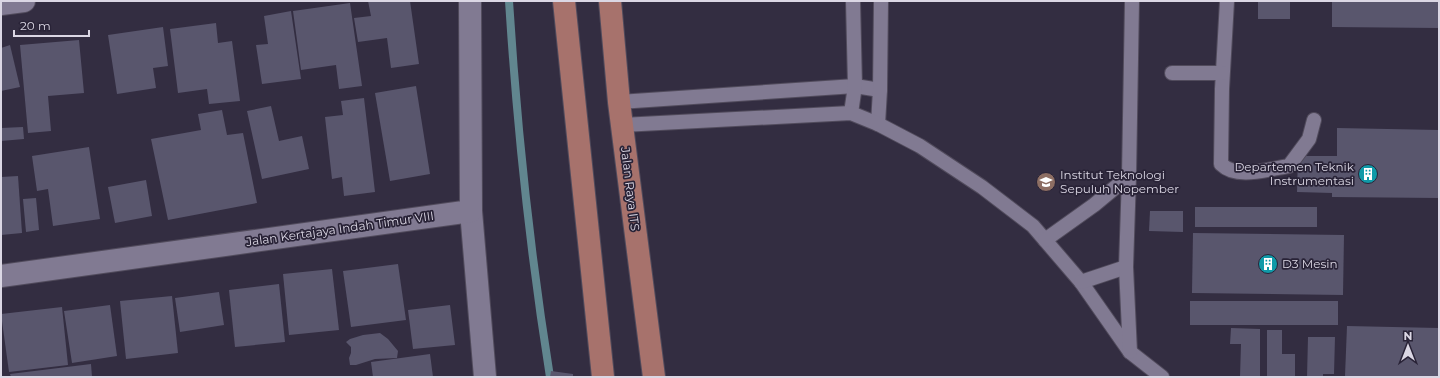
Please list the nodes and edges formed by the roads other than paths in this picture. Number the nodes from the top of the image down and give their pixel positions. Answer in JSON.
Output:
{"nodes":[{"id":1,"x":24,"y":1,"type":"edge"},
{"id":2,"x":470,"y":1,"type":"edge"},
{"id":3,"x":564,"y":1,"type":"edge"},
{"id":4,"x":610,"y":1,"type":"edge"},
{"id":5,"x":853,"y":1,"type":"edge"},
{"id":6,"x":881,"y":1,"type":"edge"},
{"id":7,"x":1132,"y":1,"type":"edge"},
{"id":8,"x":1226,"y":1,"type":"edge"},
{"id":9,"x":1,"y":4,"type":"edge"},
{"id":10,"x":1172,"y":73,"type":"dead end"},
{"id":11,"x":1222,"y":73,"type":"junction"},
{"id":12,"x":855,"y":86,"type":"junction"},
{"id":13,"x":880,"y":90,"type":"junction"},
{"id":14,"x":619,"y":102,"type":"junction"},
{"id":15,"x":851,"y":113,"type":"junction"},
{"id":16,"x":1314,"y":120,"type":"dead end"},
{"id":17,"x":878,"y":124,"type":"junction"},
{"id":18,"x":622,"y":125,"type":"junction"},
{"id":19,"x":1129,"y":176,"type":"junction"},
{"id":20,"x":471,"y":211,"type":"junction"},
{"id":21,"x":1045,"y":240,"type":"junction"},
{"id":22,"x":1126,"y":267,"type":"junction"},
{"id":23,"x":1,"y":276,"type":"edge"},
{"id":24,"x":1081,"y":282,"type":"junction"},
{"id":25,"x":1130,"y":352,"type":"junction"},
{"id":26,"x":485,"y":377,"type":"edge"},
{"id":27,"x":604,"y":377,"type":"edge"},
{"id":28,"x":654,"y":377,"type":"edge"},
{"id":29,"x":1162,"y":377,"type":"edge"}],
"edges":[{"from":1,"to":9,"type":"street"},
{"from":2,"to":20,"type":"street"},
{"from":3,"to":27,"type":"main road"},
{"from":4,"to":14,"type":"main road","name":"Jalan Raya ITS"},
{"from":5,"to":12,"type":"lane"},
{"from":6,"to":13,"type":"lane"},
{"from":7,"to":19,"type":"lane"},
{"from":8,"to":11,"type":"lane"},
{"from":10,"to":11,"type":"lane"},
{"from":11,"to":16,"type":"lane"},
{"from":12,"to":13,"type":"lane"},
{"from":12,"to":14,"type":"lane"},
{"from":12,"to":15,"type":"lane"},
{"from":13,"to":17,"type":"lane"},
{"from":14,"to":18,"type":"main road","name":"Jalan Raya ITS"},
{"from":15,"to":17,"type":"lane"},
{"from":15,"to":18,"type":"lane"},
{"from":17,"to":21,"type":"lane"},
{"from":18,"to":28,"type":"main road","name":"Jalan Raya ITS"},
{"from":19,"to":21,"type":"lane"},
{"from":19,"to":22,"type":"lane"},
{"from":20,"to":23,"type":"street","name":"Jalan Kertajaya Indah Timur VIII"},
{"from":20,"to":26,"type":"street"},
{"from":21,"to":24,"type":"lane"},
{"from":22,"to":24,"type":"lane"},
{"from":22,"to":25,"type":"lane"},
{"from":24,"to":25,"type":"lane"},
{"from":25,"to":29,"type":"lane"}]}
